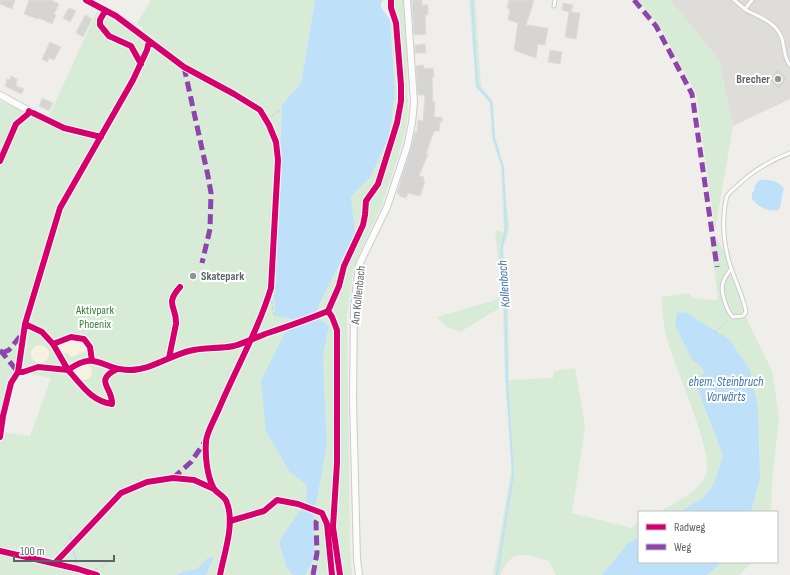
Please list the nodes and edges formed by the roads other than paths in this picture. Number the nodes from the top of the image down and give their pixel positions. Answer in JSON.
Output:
{"nodes":[{"id":1,"x":86,"y":0,"type":"edge"},
{"id":2,"x":407,"y":0,"type":"edge"},
{"id":3,"x":555,"y":0,"type":"edge"},
{"id":4,"x":734,"y":0,"type":"edge"},
{"id":5,"x":752,"y":0,"type":"edge"},
{"id":6,"x":554,"y":6,"type":"dead end"},
{"id":7,"x":745,"y":9,"type":"junction"},
{"id":8,"x":132,"y":27,"type":"dead end"},
{"id":9,"x":790,"y":65,"type":"edge"},
{"id":10,"x":0,"y":95,"type":"edge"},
{"id":11,"x":33,"y":113,"type":"dead end"},
{"id":12,"x":790,"y":153,"type":"edge"},
{"id":13,"x":731,"y":269,"type":"junction"},
{"id":14,"x":359,"y":575,"type":"edge"}],
"edges":[{"from":1,"to":8,"type":"street"},
{"from":2,"to":14,"type":"street","name":"Am Kollenbach"},
{"from":3,"to":6,"type":"lane"},
{"from":4,"to":7,"type":"lane"},
{"from":5,"to":7,"type":"lane"},
{"from":7,"to":9,"type":"lane"},
{"from":10,"to":11,"type":"street"},
{"from":12,"to":13,"type":"lane"},
{"from":13,"to":13,"type":"lane"}]}
